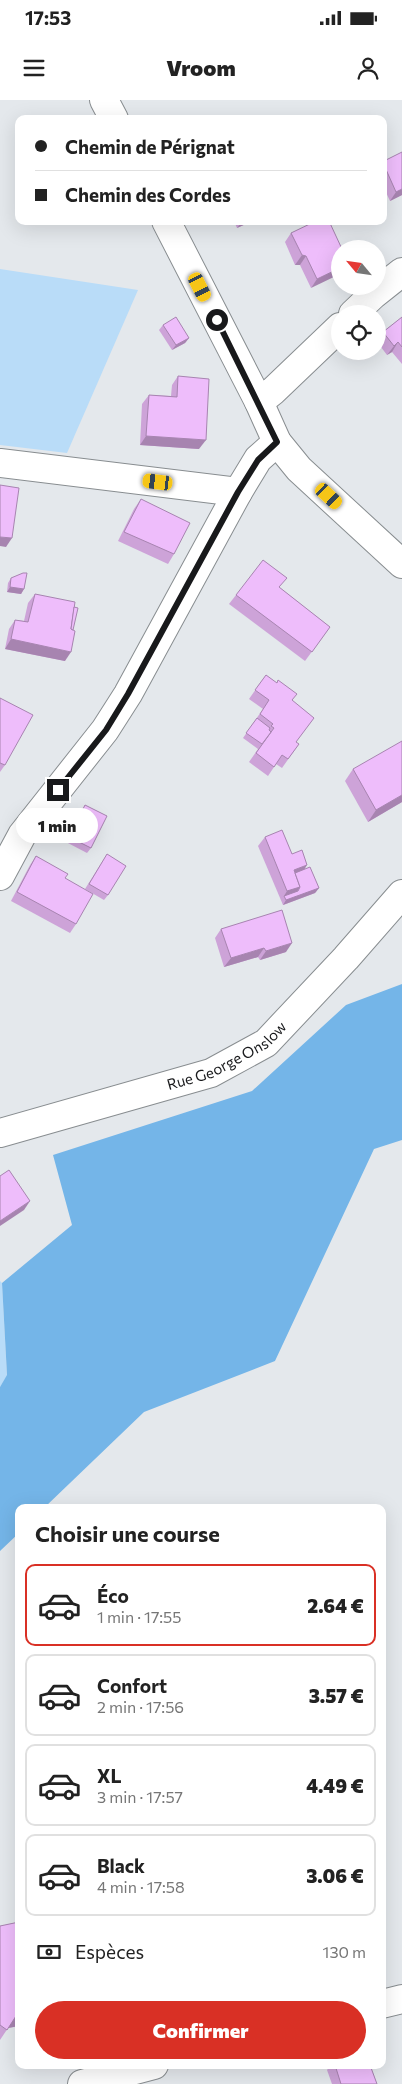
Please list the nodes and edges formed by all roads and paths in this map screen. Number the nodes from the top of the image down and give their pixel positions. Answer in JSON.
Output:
{"nodes":[{"id":1,"x":104,"y":100,"type":"edge"},
{"id":2,"x":112,"y":115,"type":"edge"},
{"id":3,"x":168,"y":225,"type":"edge"},
{"id":4,"x":402,"y":272,"type":"edge"},
{"id":5,"x":363,"y":305,"type":"edge"},
{"id":6,"x":331,"y":336,"type":"edge"},
{"id":7,"x":259,"y":402,"type":"junction"},
{"id":8,"x":277,"y":442,"type":"junction"},
{"id":9,"x":0,"y":463,"type":"edge"},
{"id":10,"x":238,"y":492,"type":"junction"},
{"id":11,"x":402,"y":564,"type":"edge"},
{"id":12,"x":0,"y":876,"type":"edge"},
{"id":13,"x":402,"y":894,"type":"edge"},
{"id":14,"x":0,"y":1133,"type":"edge"},
{"id":15,"x":402,"y":1999,"type":"edge"},
{"id":16,"x":386,"y":2003,"type":"edge"},
{"id":17,"x":139,"y":2069,"type":"edge"},
{"id":18,"x":82,"y":2084,"type":"edge"}],
"edges":[{"from":1,"to":2,"type":"street"},
{"from":3,"to":7,"type":"street"},
{"from":4,"to":5,"type":"street"},
{"from":6,"to":7,"type":"street"},
{"from":7,"to":8,"type":"street"},
{"from":8,"to":10,"type":"street"},
{"from":8,"to":11,"type":"street"},
{"from":9,"to":10,"type":"street"},
{"from":10,"to":12,"type":"street"},
{"from":13,"to":14,"type":"street","name":"Rue George Onslow"},
{"from":15,"to":16,"type":"street"},
{"from":17,"to":18,"type":"street"}]}
